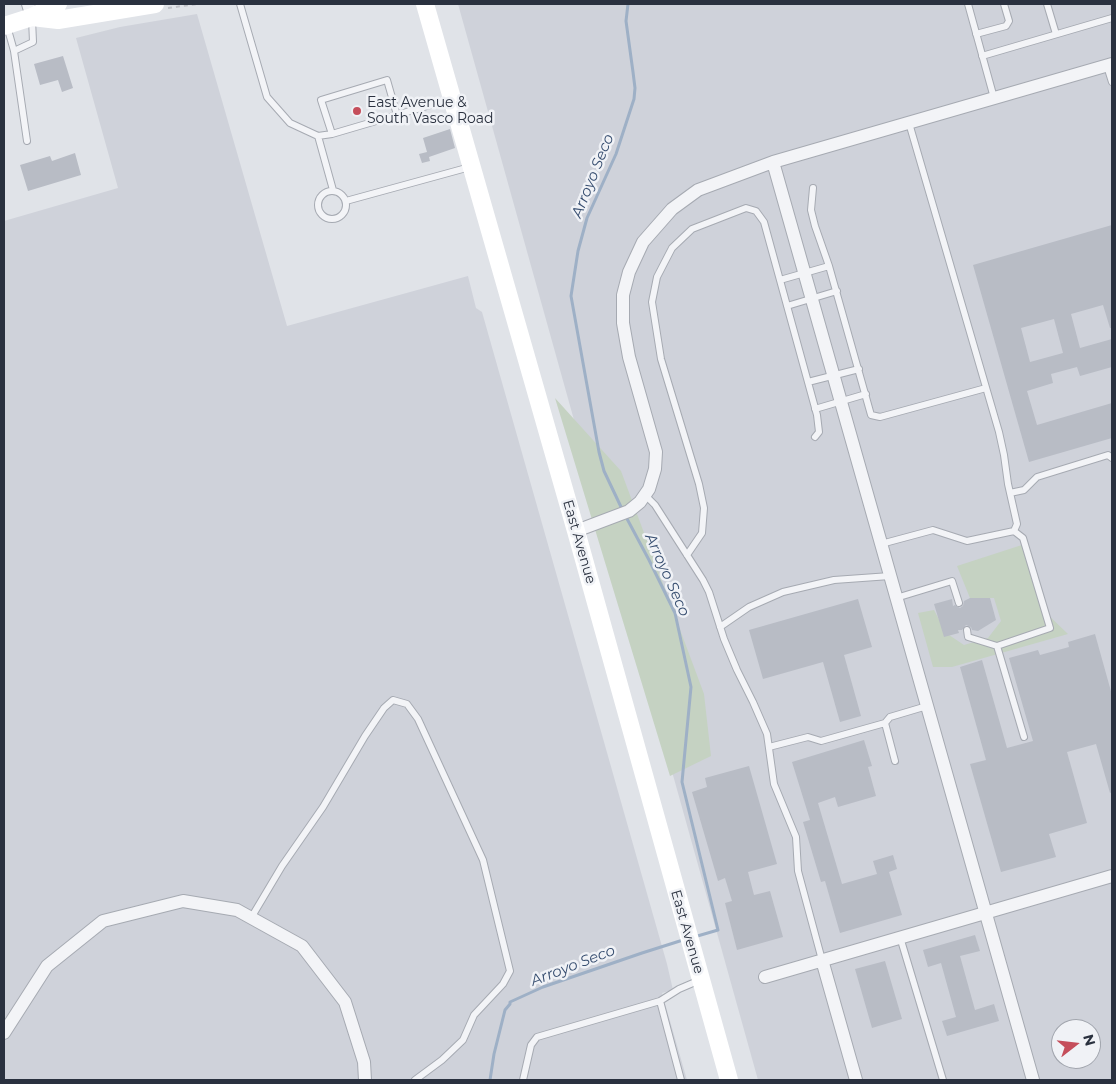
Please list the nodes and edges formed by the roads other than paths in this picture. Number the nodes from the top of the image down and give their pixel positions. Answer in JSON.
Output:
{"nodes":[{"id":1,"x":58,"y":4,"type":"edge"},
{"id":2,"x":154,"y":4,"type":"edge"},
{"id":3,"x":240,"y":4,"type":"edge"},
{"id":4,"x":425,"y":4,"type":"edge"},
{"id":5,"x":968,"y":4,"type":"edge"},
{"id":6,"x":1004,"y":4,"type":"edge"},
{"id":7,"x":1047,"y":4,"type":"edge"},
{"id":8,"x":30,"y":10,"type":"edge"},
{"id":9,"x":1112,"y":18,"type":"edge"},
{"id":10,"x":5,"y":25,"type":"edge"},
{"id":11,"x":976,"y":34,"type":"junction"},
{"id":12,"x":1056,"y":34,"type":"junction"},
{"id":13,"x":14,"y":51,"type":"junction"},
{"id":14,"x":982,"y":56,"type":"junction"},
{"id":15,"x":1110,"y":65,"type":"edge"},
{"id":16,"x":1112,"y":82,"type":"edge"},
{"id":17,"x":452,"y":98,"type":"junction"},
{"id":18,"x":994,"y":98,"type":"junction"},
{"id":19,"x":396,"y":115,"type":"junction"},
{"id":20,"x":909,"y":123,"type":"junction"},
{"id":21,"x":332,"y":134,"type":"junction"},
{"id":22,"x":318,"y":136,"type":"junction"},
{"id":23,"x":27,"y":141,"type":"dead end"},
{"id":24,"x":773,"y":162,"type":"junction"},
{"id":25,"x":472,"y":166,"type":"junction"},
{"id":26,"x":813,"y":188,"type":"dead end"},
{"id":27,"x":333,"y":190,"type":"junction"},
{"id":28,"x":346,"y":201,"type":"junction"},
{"id":29,"x":829,"y":266,"type":"junction"},
{"id":30,"x":804,"y":273,"type":"junction"},
{"id":31,"x":780,"y":280,"type":"junction"},
{"id":32,"x":837,"y":291,"type":"junction"},
{"id":33,"x":811,"y":298,"type":"junction"},
{"id":34,"x":787,"y":306,"type":"junction"},
{"id":35,"x":859,"y":369,"type":"junction"},
{"id":36,"x":834,"y":377,"type":"junction"},
{"id":37,"x":808,"y":382,"type":"junction"},
{"id":38,"x":986,"y":388,"type":"junction"},
{"id":39,"x":866,"y":394,"type":"junction"},
{"id":40,"x":841,"y":402,"type":"junction"},
{"id":41,"x":815,"y":409,"type":"junction"},
{"id":42,"x":815,"y":437,"type":"dead end"},
{"id":43,"x":1112,"y":458,"type":"edge"},
{"id":44,"x":1010,"y":493,"type":"junction"},
{"id":45,"x":645,"y":495,"type":"junction"},
{"id":46,"x":576,"y":531,"type":"junction"},
{"id":47,"x":1014,"y":531,"type":"junction"},
{"id":48,"x":881,"y":544,"type":"junction"},
{"id":49,"x":687,"y":555,"type":"junction"},
{"id":50,"x":890,"y":576,"type":"junction"},
{"id":51,"x":896,"y":598,"type":"junction"},
{"id":52,"x":959,"y":603,"type":"dead end"},
{"id":53,"x":720,"y":627,"type":"junction"},
{"id":54,"x":967,"y":630,"type":"dead end"},
{"id":55,"x":997,"y":646,"type":"junction"},
{"id":56,"x":927,"y":706,"type":"junction"},
{"id":57,"x":885,"y":723,"type":"junction"},
{"id":58,"x":1024,"y":738,"type":"dead end"},
{"id":59,"x":769,"y":747,"type":"junction"},
{"id":60,"x":895,"y":761,"type":"dead end"},
{"id":61,"x":1112,"y":876,"type":"edge"},
{"id":62,"x":985,"y":912,"type":"junction"},
{"id":63,"x":251,"y":918,"type":"junction"},
{"id":64,"x":900,"y":937,"type":"junction"},
{"id":65,"x":822,"y":960,"type":"junction"},
{"id":66,"x":765,"y":977,"type":"dead end"},
{"id":67,"x":701,"y":979,"type":"junction"},
{"id":68,"x":660,"y":1001,"type":"junction"},
{"id":69,"x":4,"y":1033,"type":"edge"},
{"id":70,"x":365,"y":1080,"type":"edge"},
{"id":71,"x":415,"y":1080,"type":"edge"},
{"id":72,"x":523,"y":1080,"type":"edge"},
{"id":73,"x":681,"y":1080,"type":"edge"},
{"id":74,"x":729,"y":1080,"type":"edge"},
{"id":75,"x":856,"y":1080,"type":"edge"},
{"id":76,"x":944,"y":1080,"type":"edge"},
{"id":77,"x":1033,"y":1080,"type":"edge"}],
"edges":[{"from":1,"to":8,"type":"street"},
{"from":2,"to":8,"type":"street"},
{"from":3,"to":22,"type":"lane"},
{"from":4,"to":17,"type":"street","name":"East Avenue"},
{"from":5,"to":11,"type":"lane"},
{"from":6,"to":11,"type":"lane"},
{"from":7,"to":12,"type":"lane"},
{"from":8,"to":10,"type":"street"},
{"from":8,"to":13,"type":"lane"},
{"from":9,"to":12,"type":"lane"},
{"from":10,"to":13,"type":"lane"},
{"from":11,"to":14,"type":"lane"},
{"from":12,"to":14,"type":"lane"},
{"from":13,"to":23,"type":"lane"},
{"from":14,"to":18,"type":"lane"},
{"from":15,"to":16,"type":"lane"},
{"from":15,"to":18,"type":"street"},
{"from":17,"to":19,"type":"lane"},
{"from":17,"to":25,"type":"street","name":"East Avenue"},
{"from":18,"to":20,"type":"street"},
{"from":19,"to":21,"type":"lane"},
{"from":19,"to":21,"type":"lane"},
{"from":20,"to":24,"type":"street"},
{"from":20,"to":38,"type":"lane"},
{"from":21,"to":22,"type":"lane"},
{"from":22,"to":27,"type":"lane"},
{"from":24,"to":30,"type":"street"},
{"from":24,"to":45,"type":"street"},
{"from":25,"to":28,"type":"lane"},
{"from":25,"to":46,"type":"street","name":"East Avenue"},
{"from":26,"to":29,"type":"lane"},
{"from":27,"to":28,"type":"lane"},
{"from":27,"to":28,"type":"lane"},
{"from":29,"to":30,"type":"lane"},
{"from":29,"to":32,"type":"lane"},
{"from":30,"to":31,"type":"lane"},
{"from":30,"to":33,"type":"street"},
{"from":31,"to":34,"type":"lane"},
{"from":31,"to":49,"type":"lane"},
{"from":32,"to":33,"type":"lane"},
{"from":32,"to":35,"type":"lane"},
{"from":33,"to":34,"type":"lane"},
{"from":33,"to":36,"type":"street"},
{"from":34,"to":37,"type":"lane"},
{"from":35,"to":36,"type":"lane"},
{"from":35,"to":39,"type":"lane"},
{"from":36,"to":37,"type":"lane"},
{"from":36,"to":40,"type":"street"},
{"from":37,"to":41,"type":"lane"},
{"from":38,"to":39,"type":"lane"},
{"from":38,"to":44,"type":"lane"},
{"from":39,"to":40,"type":"lane"},
{"from":40,"to":41,"type":"lane"},
{"from":40,"to":48,"type":"street"},
{"from":41,"to":42,"type":"lane"},
{"from":43,"to":44,"type":"lane"},
{"from":44,"to":47,"type":"lane"},
{"from":45,"to":46,"type":"street"},
{"from":45,"to":49,"type":"lane"},
{"from":46,"to":67,"type":"street","name":"East Avenue"},
{"from":47,"to":48,"type":"lane"},
{"from":47,"to":55,"type":"lane"},
{"from":48,"to":50,"type":"street"},
{"from":49,"to":53,"type":"lane"},
{"from":50,"to":51,"type":"street"},
{"from":50,"to":53,"type":"lane"},
{"from":51,"to":52,"type":"lane"},
{"from":51,"to":56,"type":"street"},
{"from":53,"to":59,"type":"lane"},
{"from":54,"to":55,"type":"lane"},
{"from":55,"to":58,"type":"lane"},
{"from":56,"to":57,"type":"lane"},
{"from":56,"to":62,"type":"street"},
{"from":57,"to":59,"type":"lane"},
{"from":57,"to":60,"type":"lane"},
{"from":59,"to":65,"type":"lane"},
{"from":61,"to":62,"type":"street"},
{"from":62,"to":64,"type":"street"},
{"from":62,"to":77,"type":"street"},
{"from":63,"to":69,"type":"street"},
{"from":63,"to":70,"type":"street"},
{"from":63,"to":71,"type":"lane"},
{"from":64,"to":65,"type":"street"},
{"from":64,"to":76,"type":"lane"},
{"from":65,"to":66,"type":"street"},
{"from":65,"to":75,"type":"street"},
{"from":67,"to":68,"type":"lane"},
{"from":67,"to":74,"type":"street","name":"East Avenue"},
{"from":68,"to":72,"type":"lane"},
{"from":68,"to":73,"type":"lane"}]}
